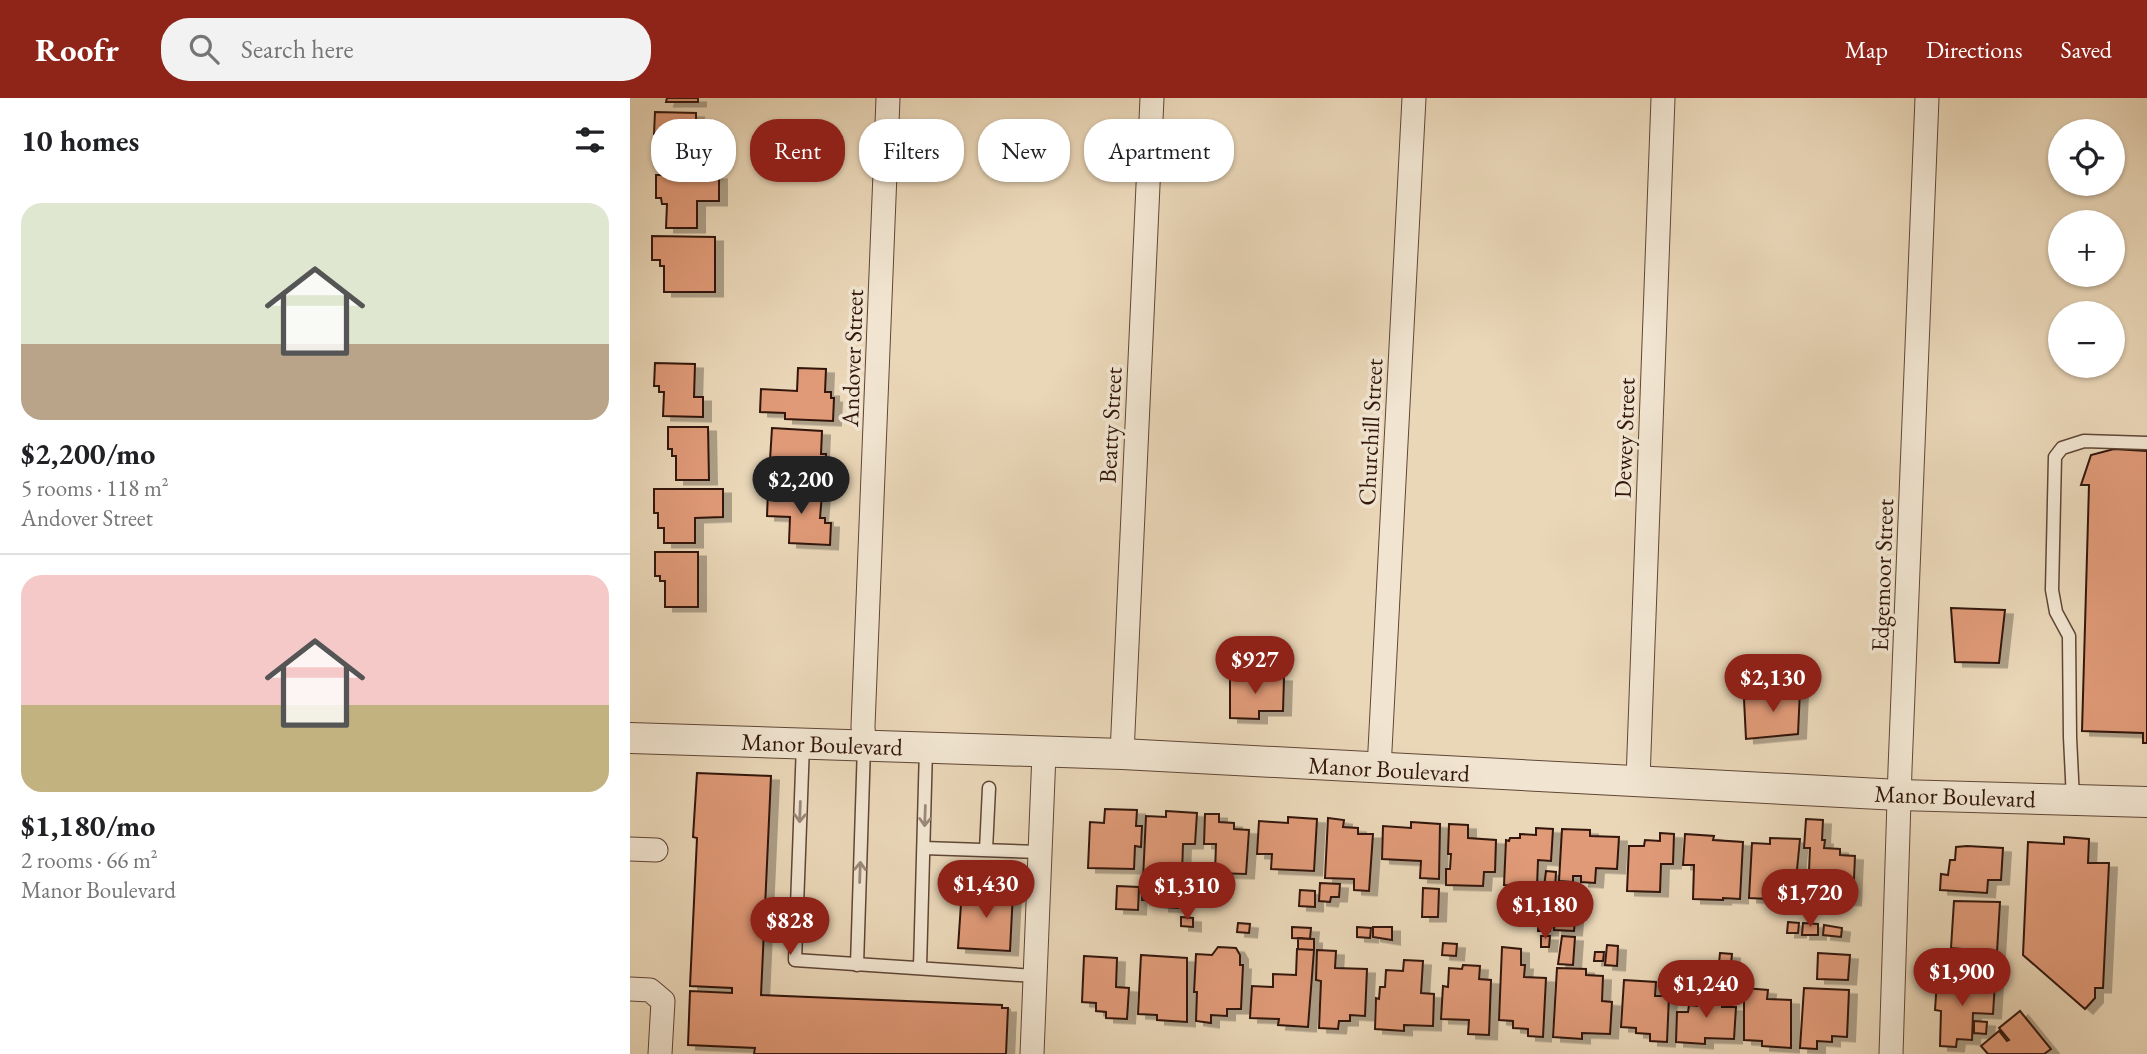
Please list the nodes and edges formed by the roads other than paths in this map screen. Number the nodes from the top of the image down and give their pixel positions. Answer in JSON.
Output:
{"nodes":[{"id":1,"x":888,"y":98,"type":"edge"},
{"id":2,"x":1152,"y":98,"type":"edge"},
{"id":3,"x":1414,"y":98,"type":"edge"},
{"id":4,"x":1663,"y":98,"type":"edge"},
{"id":5,"x":1927,"y":98,"type":"edge"},
{"id":6,"x":2147,"y":443,"type":"edge"},
{"id":7,"x":630,"y":738,"type":"edge"},
{"id":8,"x":803,"y":744,"type":"junction"},
{"id":9,"x":864,"y":745,"type":"junction"},
{"id":10,"x":926,"y":748,"type":"junction"},
{"id":11,"x":1044,"y":753,"type":"junction"},
{"id":12,"x":1122,"y":754,"type":"junction"},
{"id":13,"x":1379,"y":769,"type":"junction"},
{"id":14,"x":1638,"y":780,"type":"junction"},
{"id":15,"x":989,"y":788,"type":"dead end"},
{"id":16,"x":1899,"y":795,"type":"junction"},
{"id":17,"x":2073,"y":800,"type":"junction"},
{"id":18,"x":2147,"y":802,"type":"edge"},
{"id":19,"x":924,"y":848,"type":"junction"},
{"id":20,"x":630,"y":849,"type":"edge"},
{"id":21,"x":656,"y":850,"type":"dead end"},
{"id":22,"x":986,"y":850,"type":"junction"},
{"id":23,"x":1040,"y":852,"type":"junction"},
{"id":24,"x":857,"y":965,"type":"junction"},
{"id":25,"x":920,"y":967,"type":"junction"},
{"id":26,"x":1035,"y":976,"type":"junction"},
{"id":27,"x":630,"y":989,"type":"edge"},
{"id":28,"x":660,"y":1054,"type":"edge"},
{"id":29,"x":1032,"y":1054,"type":"edge"},
{"id":30,"x":1891,"y":1054,"type":"edge"}],
"edges":[{"from":1,"to":9,"type":"street","name":"Andover Street"},
{"from":2,"to":12,"type":"street","name":"Beatty Street"},
{"from":3,"to":13,"type":"street","name":"Churchill Street"},
{"from":4,"to":14,"type":"street","name":"Dewey Street"},
{"from":5,"to":16,"type":"street","name":"Edgemoor Street"},
{"from":6,"to":17,"type":"lane"},
{"from":7,"to":8,"type":"street","name":"Manor Boulevard"},
{"from":8,"to":9,"type":"street","name":"Manor Boulevard"},
{"from":8,"to":24,"type":"lane","one_way":true},
{"from":9,"to":10,"type":"street","name":"Manor Boulevard"},
{"from":24,"to":9,"type":"lane","one_way":true},
{"from":10,"to":11,"type":"street","name":"Manor Boulevard"},
{"from":10,"to":19,"type":"lane","one_way":true},
{"from":11,"to":12,"type":"street","name":"Manor Boulevard"},
{"from":11,"to":23,"type":"street"},
{"from":12,"to":13,"type":"street","name":"Manor Boulevard"},
{"from":13,"to":14,"type":"street","name":"Manor Boulevard"},
{"from":14,"to":16,"type":"street","name":"Manor Boulevard"},
{"from":15,"to":22,"type":"lane"},
{"from":16,"to":17,"type":"street","name":"Manor Boulevard"},
{"from":16,"to":30,"type":"street","name":"Edgemoor Street"},
{"from":17,"to":18,"type":"street","name":"Manor Boulevard"},
{"from":19,"to":22,"type":"lane"},
{"from":19,"to":25,"type":"lane"},
{"from":20,"to":21,"type":"street"},
{"from":22,"to":23,"type":"lane"},
{"from":23,"to":26,"type":"street"},
{"from":24,"to":25,"type":"lane"},
{"from":25,"to":26,"type":"lane"},
{"from":26,"to":29,"type":"street"},
{"from":27,"to":28,"type":"street"}]}
